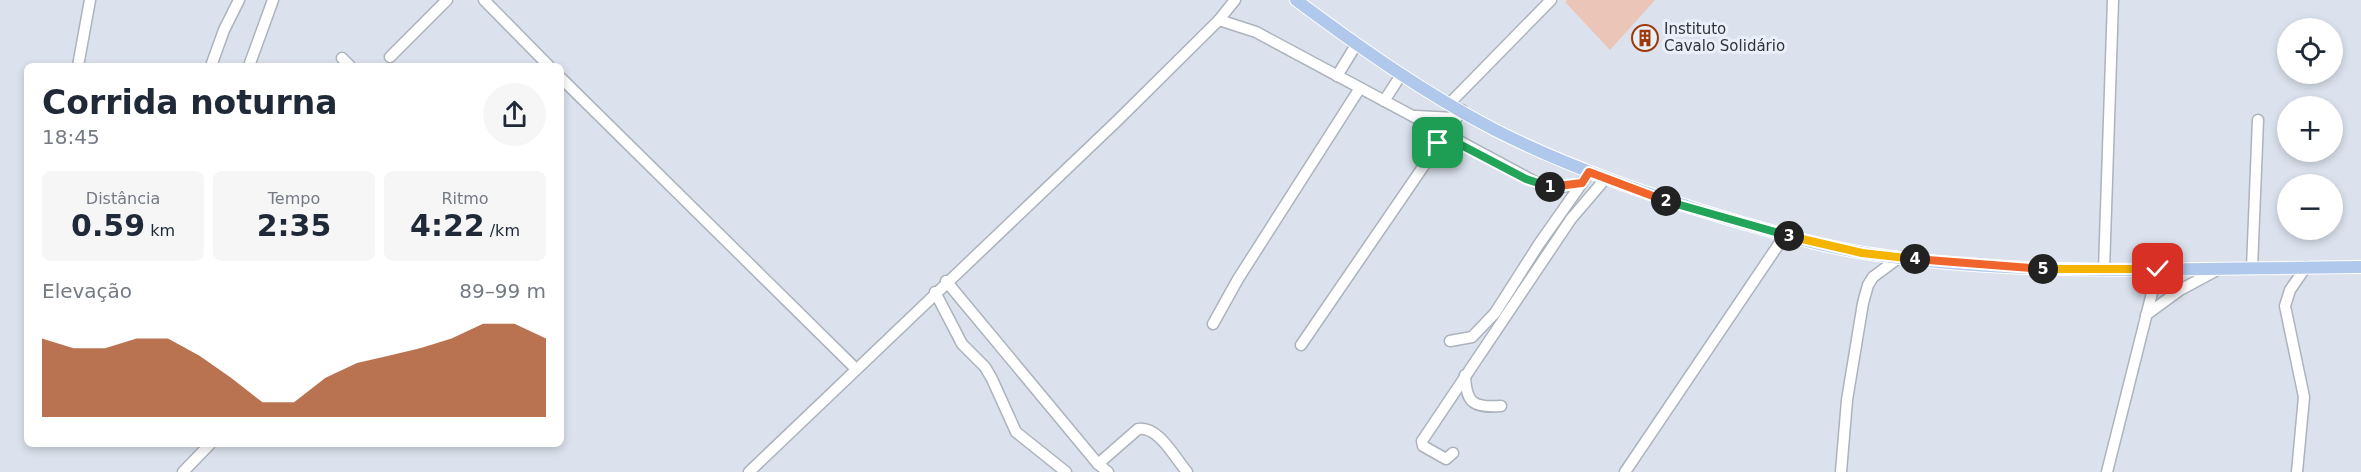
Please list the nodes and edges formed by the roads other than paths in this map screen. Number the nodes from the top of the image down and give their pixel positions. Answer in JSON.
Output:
{"nodes":[{"id":1,"x":90,"y":0,"type":"edge"},
{"id":2,"x":239,"y":0,"type":"edge"},
{"id":3,"x":273,"y":0,"type":"edge"},
{"id":4,"x":447,"y":0,"type":"edge"},
{"id":5,"x":484,"y":0,"type":"edge"},
{"id":6,"x":1235,"y":0,"type":"edge"},
{"id":7,"x":1296,"y":0,"type":"edge"},
{"id":8,"x":1551,"y":0,"type":"edge"},
{"id":9,"x":2113,"y":0,"type":"edge"},
{"id":10,"x":1219,"y":20,"type":"junction"},
{"id":11,"x":1356,"y":45,"type":"junction"},
{"id":12,"x":390,"y":57,"type":"dead end"},
{"id":13,"x":79,"y":63,"type":"edge"},
{"id":14,"x":212,"y":63,"type":"edge"},
{"id":15,"x":250,"y":63,"type":"edge"},
{"id":16,"x":546,"y":63,"type":"edge"},
{"id":17,"x":1401,"y":75,"type":"junction"},
{"id":18,"x":1337,"y":76,"type":"junction"},
{"id":19,"x":564,"y":82,"type":"edge"},
{"id":20,"x":1360,"y":88,"type":"junction"},
{"id":21,"x":1384,"y":101,"type":"junction"},
{"id":22,"x":1449,"y":104,"type":"junction"},
{"id":23,"x":1459,"y":114,"type":"junction"},
{"id":24,"x":1412,"y":116,"type":"junction"},
{"id":25,"x":2258,"y":120,"type":"dead end"},
{"id":26,"x":1444,"y":136,"type":"junction"},
{"id":27,"x":1589,"y":172,"type":"junction"},
{"id":28,"x":1606,"y":178,"type":"junction"},
{"id":29,"x":1582,"y":183,"type":"junction"},
{"id":30,"x":1785,"y":235,"type":"junction"},
{"id":31,"x":1900,"y":257,"type":"junction"},
{"id":32,"x":2306,"y":267,"type":"junction"},
{"id":33,"x":2361,"y":267,"type":"edge"},
{"id":34,"x":2220,"y":268,"type":"junction"},
{"id":35,"x":2252,"y":268,"type":"junction"},
{"id":36,"x":2158,"y":269,"type":"junction"},
{"id":37,"x":2104,"y":270,"type":"junction"},
{"id":38,"x":946,"y":281,"type":"junction"},
{"id":39,"x":935,"y":292,"type":"junction"},
{"id":40,"x":2146,"y":315,"type":"junction"},
{"id":41,"x":1213,"y":324,"type":"dead end"},
{"id":42,"x":1449,"y":341,"type":"dead end"},
{"id":43,"x":1301,"y":345,"type":"dead end"},
{"id":44,"x":856,"y":369,"type":"junction"},
{"id":45,"x":1465,"y":375,"type":"junction"},
{"id":46,"x":1501,"y":406,"type":"dead end"},
{"id":47,"x":207,"y":447,"type":"edge"},
{"id":48,"x":1453,"y":453,"type":"dead end"},
{"id":49,"x":1098,"y":464,"type":"junction"},
{"id":50,"x":183,"y":472,"type":"edge"},
{"id":51,"x":749,"y":472,"type":"edge"},
{"id":52,"x":1066,"y":472,"type":"edge"},
{"id":53,"x":1108,"y":472,"type":"edge"},
{"id":54,"x":1186,"y":472,"type":"edge"},
{"id":55,"x":1625,"y":472,"type":"edge"},
{"id":56,"x":1841,"y":472,"type":"edge"},
{"id":57,"x":2107,"y":472,"type":"edge"},
{"id":58,"x":2297,"y":472,"type":"edge"}],
"edges":[{"from":1,"to":13,"type":"street"},
{"from":2,"to":14,"type":"street"},
{"from":3,"to":15,"type":"street"},
{"from":4,"to":12,"type":"street"},
{"from":5,"to":16,"type":"street"},
{"from":6,"to":10,"type":"street"},
{"from":7,"to":11,"type":"main road"},
{"from":8,"to":22,"type":"street"},
{"from":9,"to":37,"type":"street"},
{"from":10,"to":18,"type":"street"},
{"from":10,"to":38,"type":"street"},
{"from":11,"to":17,"type":"main road"},
{"from":11,"to":18,"type":"street"},
{"from":17,"to":21,"type":"street"},
{"from":17,"to":22,"type":"main road"},
{"from":18,"to":20,"type":"street"},
{"from":19,"to":44,"type":"street"},
{"from":20,"to":21,"type":"street"},
{"from":20,"to":41,"type":"street"},
{"from":21,"to":24,"type":"street"},
{"from":22,"to":23,"type":"main road"},
{"from":23,"to":24,"type":"street"},
{"from":23,"to":26,"type":"street"},
{"from":23,"to":27,"type":"main road"},
{"from":24,"to":26,"type":"street"},
{"from":25,"to":35,"type":"street"},
{"from":26,"to":29,"type":"street"},
{"from":26,"to":43,"type":"street"},
{"from":27,"to":28,"type":"main road"},
{"from":27,"to":29,"type":"street"},
{"from":28,"to":30,"type":"main road"},
{"from":28,"to":45,"type":"street"},
{"from":29,"to":42,"type":"street"},
{"from":30,"to":31,"type":"main road"},
{"from":30,"to":55,"type":"street"},
{"from":31,"to":37,"type":"main road"},
{"from":31,"to":56,"type":"street"},
{"from":32,"to":33,"type":"main road"},
{"from":32,"to":35,"type":"main road"},
{"from":32,"to":58,"type":"street"},
{"from":34,"to":35,"type":"main road"},
{"from":34,"to":36,"type":"main road"},
{"from":34,"to":40,"type":"street"},
{"from":36,"to":37,"type":"main road"},
{"from":36,"to":40,"type":"street"},
{"from":38,"to":39,"type":"street"},
{"from":38,"to":49,"type":"street"},
{"from":39,"to":44,"type":"street"},
{"from":39,"to":52,"type":"street"},
{"from":40,"to":57,"type":"street"},
{"from":44,"to":51,"type":"street"},
{"from":45,"to":46,"type":"street"},
{"from":45,"to":48,"type":"street"},
{"from":47,"to":50,"type":"street"},
{"from":49,"to":53,"type":"street"},
{"from":49,"to":54,"type":"street"}]}
